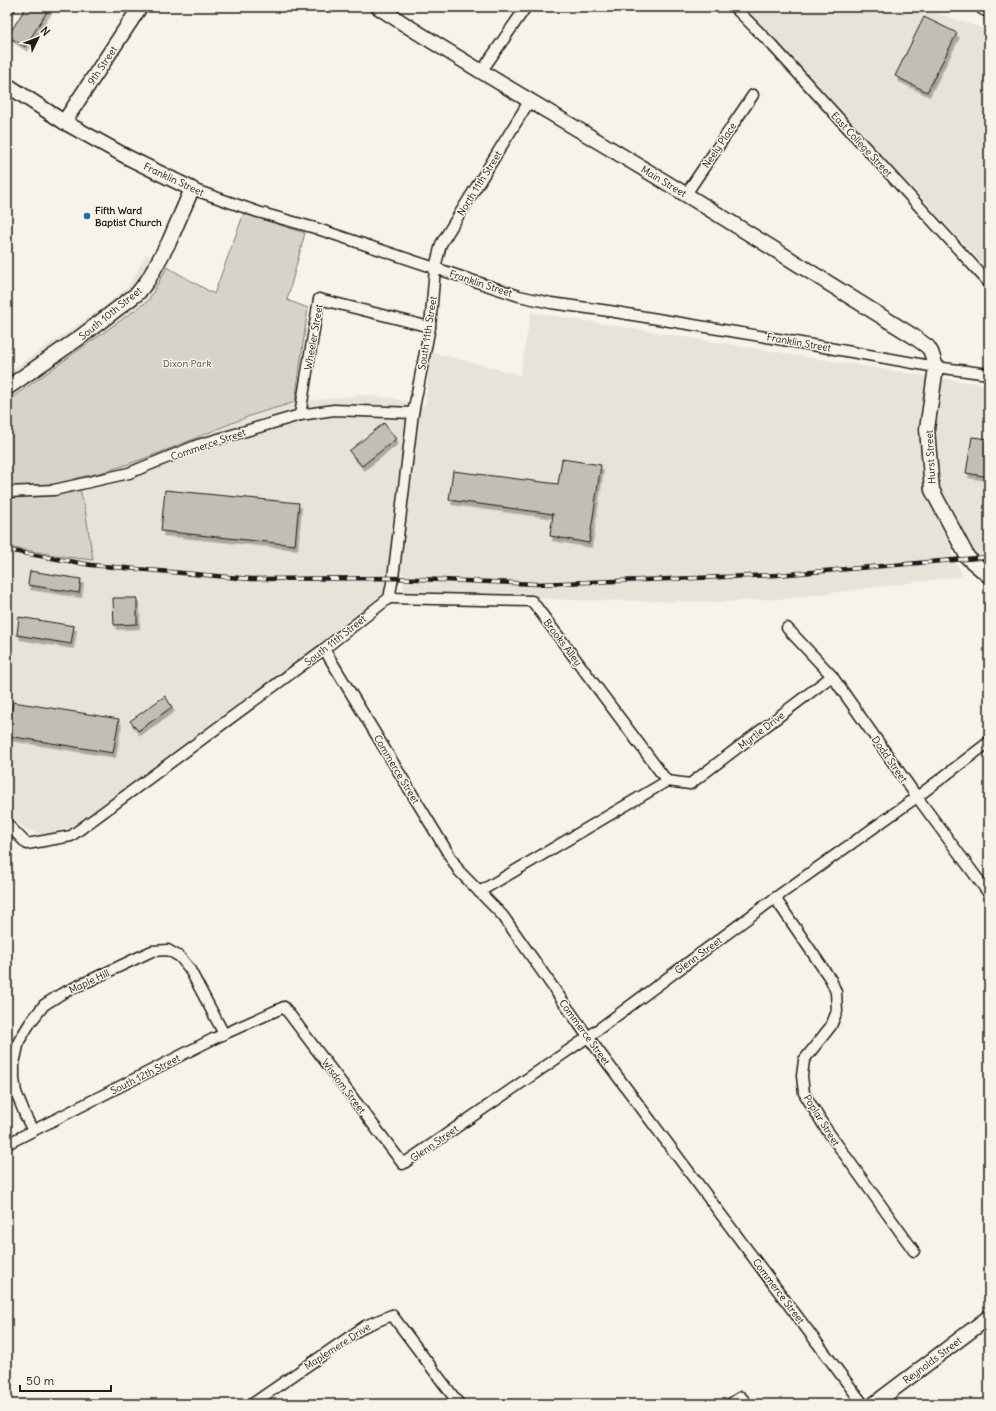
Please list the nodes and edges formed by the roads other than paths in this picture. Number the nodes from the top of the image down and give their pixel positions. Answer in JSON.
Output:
{"nodes":[{"id":1,"x":10,"y":7,"type":"edge"},
{"id":2,"x":140,"y":7,"type":"edge"},
{"id":3,"x":378,"y":7,"type":"edge"},
{"id":4,"x":526,"y":7,"type":"edge"},
{"id":5,"x":734,"y":7,"type":"edge"},
{"id":6,"x":984,"y":7,"type":"edge"},
{"id":7,"x":989,"y":9,"type":"edge"},
{"id":8,"x":7,"y":11,"type":"edge"},
{"id":9,"x":480,"y":72,"type":"junction"},
{"id":10,"x":7,"y":85,"type":"edge"},
{"id":11,"x":753,"y":95,"type":"dead end"},
{"id":12,"x":530,"y":100,"type":"junction"},
{"id":13,"x":64,"y":122,"type":"junction"},
{"id":14,"x":192,"y":190,"type":"junction"},
{"id":15,"x":686,"y":194,"type":"junction"},
{"id":16,"x":435,"y":268,"type":"junction"},
{"id":17,"x":989,"y":283,"type":"edge"},
{"id":18,"x":430,"y":327,"type":"junction"},
{"id":19,"x":936,"y":367,"type":"junction"},
{"id":20,"x":989,"y":374,"type":"edge"},
{"id":21,"x":7,"y":388,"type":"edge"},
{"id":22,"x":412,"y":413,"type":"junction"},
{"id":23,"x":300,"y":415,"type":"junction"},
{"id":24,"x":7,"y":492,"type":"edge"},
{"id":25,"x":989,"y":576,"type":"edge"},
{"id":26,"x":388,"y":598,"type":"junction"},
{"id":27,"x":787,"y":628,"type":"dead end"},
{"id":28,"x":324,"y":649,"type":"junction"},
{"id":29,"x":832,"y":676,"type":"junction"},
{"id":30,"x":989,"y":742,"type":"edge"},
{"id":31,"x":667,"y":781,"type":"junction"},
{"id":32,"x":917,"y":797,"type":"junction"},
{"id":33,"x":7,"y":824,"type":"edge"},
{"id":34,"x":479,"y":892,"type":"junction"},
{"id":35,"x":989,"y":894,"type":"edge"},
{"id":36,"x":775,"y":898,"type":"junction"},
{"id":37,"x":284,"y":1008,"type":"joint"},
{"id":38,"x":224,"y":1034,"type":"junction"},
{"id":39,"x":588,"y":1037,"type":"junction"},
{"id":40,"x":33,"y":1131,"type":"junction"},
{"id":41,"x":7,"y":1144,"type":"edge"},
{"id":42,"x":403,"y":1164,"type":"joint"},
{"id":43,"x":914,"y":1251,"type":"dead end"},
{"id":44,"x":989,"y":1317,"type":"edge"},
{"id":45,"x":252,"y":1404,"type":"edge"},
{"id":46,"x":459,"y":1404,"type":"edge"},
{"id":47,"x":730,"y":1404,"type":"edge"},
{"id":48,"x":747,"y":1404,"type":"edge"},
{"id":49,"x":863,"y":1404,"type":"edge"},
{"id":50,"x":874,"y":1404,"type":"edge"}],
"edges":[{"from":1,"to":8,"type":"street"},
{"from":2,"to":13,"type":"street","name":"9th Street"},
{"from":3,"to":9,"type":"street","name":"Main Street"},
{"from":4,"to":9,"type":"street"},
{"from":5,"to":17,"type":"street","name":"East College Street"},
{"from":6,"to":7,"type":"main road"},
{"from":9,"to":12,"type":"street","name":"Main Street"},
{"from":10,"to":13,"type":"street","name":"Franklin Street"},
{"from":11,"to":15,"type":"street","name":"Neely Place"},
{"from":12,"to":15,"type":"street","name":"Main Street"},
{"from":12,"to":16,"type":"street","name":"North 11th Street"},
{"from":13,"to":14,"type":"street","name":"Franklin Street"},
{"from":14,"to":16,"type":"street","name":"Franklin Street"},
{"from":14,"to":21,"type":"street","name":"South 10th Street"},
{"from":15,"to":19,"type":"street","name":"Main Street"},
{"from":16,"to":18,"type":"street","name":"South 11th Street"},
{"from":16,"to":19,"type":"street","name":"Franklin Street"},
{"from":18,"to":22,"type":"street","name":"South 11th Street"},
{"from":18,"to":23,"type":"street","name":"Wheeler Street"},
{"from":19,"to":20,"type":"street","name":"Franklin Street"},
{"from":19,"to":25,"type":"street","name":"Hurst Street"},
{"from":22,"to":23,"type":"street","name":"Commerce Street"},
{"from":22,"to":26,"type":"street","name":"South 11th Street"},
{"from":23,"to":24,"type":"street","name":"Commerce Street"},
{"from":26,"to":28,"type":"street","name":"South 11th Street"},
{"from":26,"to":31,"type":"street","name":"Brooks Alley"},
{"from":27,"to":29,"type":"street","name":"Dodd Street"},
{"from":28,"to":33,"type":"street","name":"South 11th Street"},
{"from":28,"to":34,"type":"street","name":"Commerce Street"},
{"from":29,"to":31,"type":"street","name":"Myrtle Drive"},
{"from":29,"to":32,"type":"street","name":"Dodd Street"},
{"from":30,"to":32,"type":"street","name":"Glenn Street"},
{"from":31,"to":34,"type":"street"},
{"from":32,"to":35,"type":"street","name":"Dodd Street"},
{"from":32,"to":36,"type":"street","name":"Glenn Street"},
{"from":34,"to":39,"type":"street","name":"Commerce Street"},
{"from":36,"to":39,"type":"street","name":"Glenn Street"},
{"from":36,"to":43,"type":"street","name":"Poplar Street"},
{"from":37,"to":38,"type":"street","name":"South 12th Street"},
{"from":37,"to":42,"type":"street","name":"Wisdom Street"},
{"from":38,"to":40,"type":"street","name":"South 12th Street"},
{"from":38,"to":40,"type":"street","name":"Maple Hill"},
{"from":39,"to":42,"type":"street","name":"Glenn Street"},
{"from":39,"to":49,"type":"street","name":"Commerce Street"},
{"from":40,"to":41,"type":"street","name":"South 12th Street"},
{"from":44,"to":50,"type":"street","name":"Reynolds Street"},
{"from":45,"to":46,"type":"street","name":"Maplemere Drive"},
{"from":47,"to":48,"type":"street"}]}
